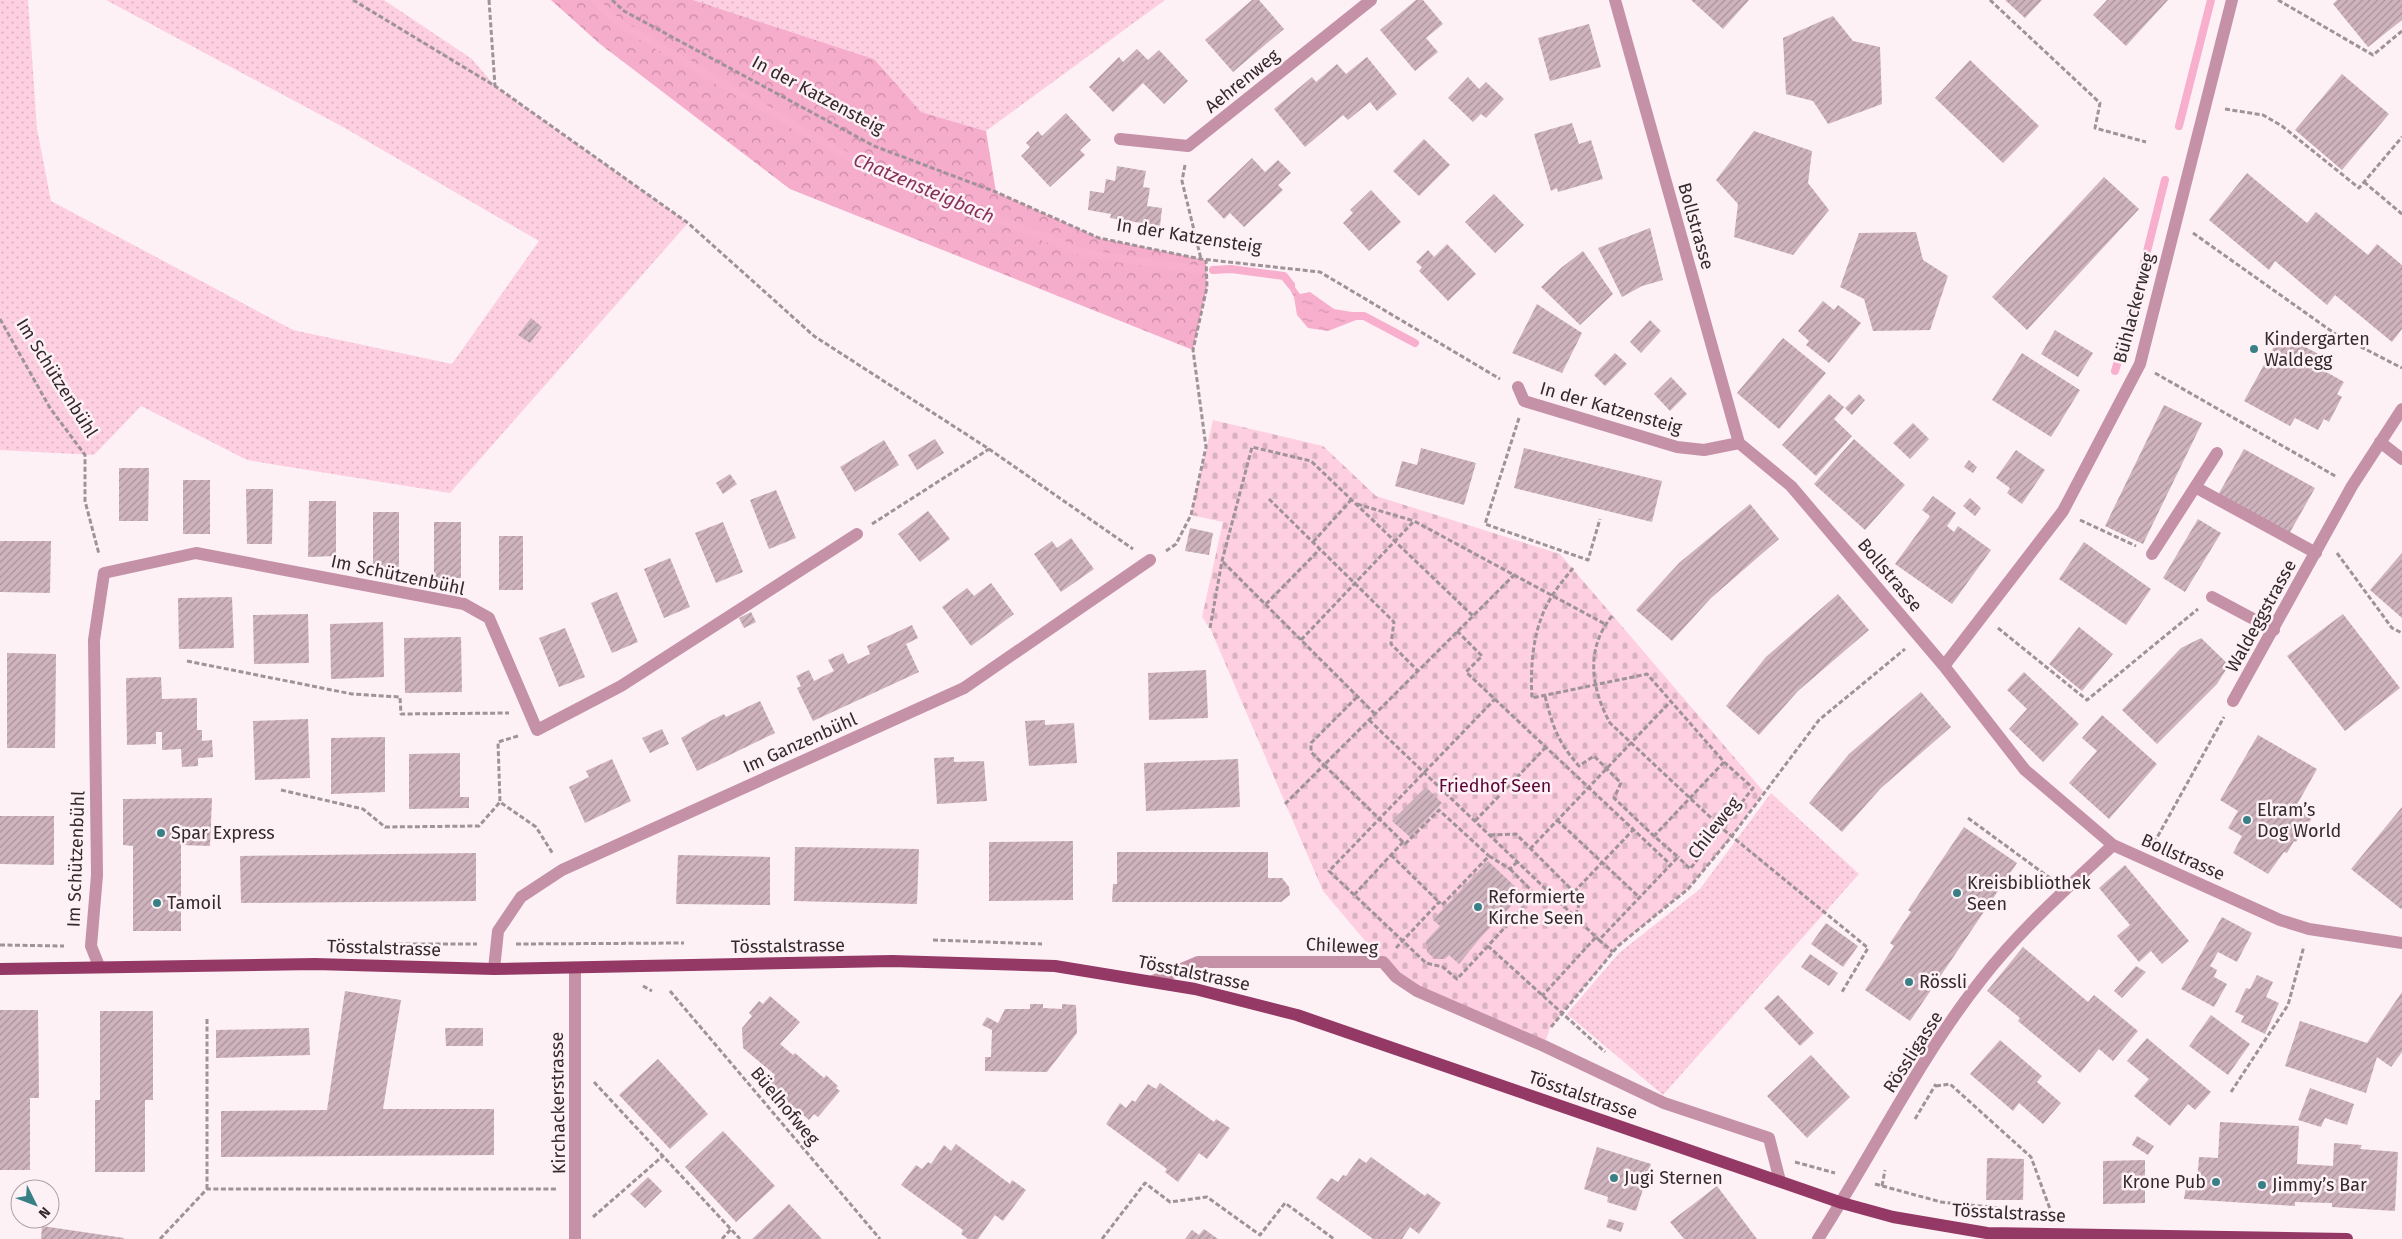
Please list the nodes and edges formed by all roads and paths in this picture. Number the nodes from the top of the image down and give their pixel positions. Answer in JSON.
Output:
{"nodes":[{"id":1,"x":353,"y":0,"type":"edge"},
{"id":2,"x":489,"y":0,"type":"edge"},
{"id":3,"x":612,"y":0,"type":"edge"},
{"id":4,"x":1371,"y":0,"type":"edge"},
{"id":5,"x":1990,"y":0,"type":"edge"},
{"id":6,"x":2232,"y":0,"type":"edge"},
{"id":7,"x":2278,"y":0,"type":"edge"},
{"id":8,"x":1619,"y":3,"type":"edge"},
{"id":9,"x":2402,"y":31,"type":"edge"},
{"id":10,"x":495,"y":86,"type":"junction"},
{"id":11,"x":2207,"y":106,"type":"junction"},
{"id":12,"x":2402,"y":137,"type":"edge"},
{"id":13,"x":1120,"y":140,"type":"dead end"},
{"id":14,"x":2146,"y":142,"type":"dead end"},
{"id":15,"x":1182,"y":181,"type":"dead end"},
{"id":16,"x":2364,"y":182,"type":"junction"},
{"id":17,"x":2402,"y":214,"type":"edge"},
{"id":18,"x":2176,"y":220,"type":"junction"},
{"id":19,"x":1201,"y":259,"type":"junction"},
{"id":20,"x":1206,"y":260,"type":"junction"},
{"id":21,"x":0,"y":319,"type":"edge"},
{"id":22,"x":2140,"y":364,"type":"junction"},
{"id":23,"x":2402,"y":368,"type":"edge"},
{"id":24,"x":1518,"y":388,"type":"joint"},
{"id":25,"x":1524,"y":401,"type":"junction"},
{"id":26,"x":2402,"y":409,"type":"edge"},
{"id":27,"x":2380,"y":442,"type":"junction"},
{"id":28,"x":1739,"y":443,"type":"junction"},
{"id":29,"x":989,"y":449,"type":"junction"},
{"id":30,"x":2217,"y":453,"type":"dead end"},
{"id":31,"x":2402,"y":459,"type":"edge"},
{"id":32,"x":2339,"y":478,"type":"dead end"},
{"id":33,"x":2195,"y":487,"type":"junction"},
{"id":34,"x":1269,"y":499,"type":"dead end"},
{"id":35,"x":1351,"y":500,"type":"junction"},
{"id":36,"x":1355,"y":504,"type":"junction"},
{"id":37,"x":2063,"y":511,"type":"junction"},
{"id":38,"x":1600,"y":519,"type":"dead end"},
{"id":39,"x":1414,"y":521,"type":"junction"},
{"id":40,"x":857,"y":534,"type":"joint"},
{"id":41,"x":1313,"y":542,"type":"junction"},
{"id":42,"x":1395,"y":542,"type":"junction"},
{"id":43,"x":1320,"y":549,"type":"junction"},
{"id":44,"x":2337,"y":553,"type":"dead end"},
{"id":45,"x":2152,"y":554,"type":"joint"},
{"id":46,"x":2316,"y":554,"type":"junction"},
{"id":47,"x":1150,"y":560,"type":"junction"},
{"id":48,"x":1222,"y":561,"type":"junction"},
{"id":49,"x":1573,"y":568,"type":"dead end"},
{"id":50,"x":104,"y":573,"type":"junction"},
{"id":51,"x":1514,"y":575,"type":"junction"},
{"id":52,"x":1355,"y":584,"type":"junction"},
{"id":53,"x":1552,"y":596,"type":"junction"},
{"id":54,"x":2212,"y":597,"type":"joint"},
{"id":55,"x":1266,"y":604,"type":"junction"},
{"id":56,"x":1472,"y":616,"type":"junction"},
{"id":57,"x":1612,"y":616,"type":"dead end"},
{"id":58,"x":1984,"y":616,"type":"junction"},
{"id":59,"x":1605,"y":624,"type":"junction"},
{"id":60,"x":1210,"y":628,"type":"dead end"},
{"id":61,"x":2274,"y":630,"type":"junction"},
{"id":62,"x":1457,"y":631,"type":"junction"},
{"id":63,"x":2402,"y":633,"type":"edge"},
{"id":64,"x":1919,"y":637,"type":"junction"},
{"id":65,"x":1301,"y":640,"type":"junction"},
{"id":66,"x":187,"y":661,"type":"dead end"},
{"id":67,"x":1944,"y":666,"type":"junction"},
{"id":68,"x":1418,"y":671,"type":"junction"},
{"id":69,"x":1594,"y":686,"type":"junction"},
{"id":70,"x":1358,"y":696,"type":"junction"},
{"id":71,"x":1545,"y":696,"type":"junction"},
{"id":72,"x":1495,"y":699,"type":"junction"},
{"id":73,"x":2233,"y":701,"type":"joint"},
{"id":74,"x":1670,"y":702,"type":"junction"},
{"id":75,"x":530,"y":713,"type":"junction"},
{"id":76,"x":1375,"y":714,"type":"junction"},
{"id":77,"x":1369,"y":720,"type":"junction"},
{"id":78,"x":537,"y":730,"type":"junction"},
{"id":79,"x":1631,"y":744,"type":"junction"},
{"id":80,"x":1546,"y":747,"type":"junction"},
{"id":81,"x":1724,"y":762,"type":"junction"},
{"id":82,"x":1324,"y":765,"type":"junction"},
{"id":83,"x":1607,"y":769,"type":"junction"},
{"id":84,"x":1424,"y":773,"type":"junction"},
{"id":85,"x":1588,"y":788,"type":"junction"},
{"id":86,"x":281,"y":790,"type":"dead end"},
{"id":87,"x":1689,"y":797,"type":"junction"},
{"id":88,"x":500,"y":802,"type":"junction"},
{"id":89,"x":1285,"y":804,"type":"dead end"},
{"id":90,"x":1968,"y":818,"type":"dead end"},
{"id":91,"x":1380,"y":819,"type":"junction"},
{"id":92,"x":1557,"y":820,"type":"junction"},
{"id":93,"x":1475,"y":821,"type":"junction"},
{"id":94,"x":1722,"y":829,"type":"junction"},
{"id":95,"x":1633,"y":830,"type":"junction"},
{"id":96,"x":1490,"y":836,"type":"junction"},
{"id":97,"x":1654,"y":836,"type":"junction"},
{"id":98,"x":1732,"y":836,"type":"junction"},
{"id":99,"x":1404,"y":842,"type":"junction"},
{"id":100,"x":2154,"y":842,"type":"dead end"},
{"id":101,"x":2113,"y":845,"type":"junction"},
{"id":102,"x":1530,"y":849,"type":"junction"},
{"id":103,"x":1391,"y":855,"type":"junction"},
{"id":104,"x":1489,"y":856,"type":"junction"},
{"id":105,"x":1678,"y":858,"type":"junction"},
{"id":106,"x":1517,"y":862,"type":"junction"},
{"id":107,"x":1602,"y":863,"type":"junction"},
{"id":108,"x":1671,"y":865,"type":"junction"},
{"id":109,"x":1510,"y":869,"type":"junction"},
{"id":110,"x":562,"y":870,"type":"junction"},
{"id":111,"x":2066,"y":890,"type":"junction"},
{"id":112,"x":1574,"y":892,"type":"junction"},
{"id":113,"x":1354,"y":895,"type":"junction"},
{"id":114,"x":1639,"y":897,"type":"junction"},
{"id":115,"x":1439,"y":902,"type":"junction"},
{"id":116,"x":1575,"y":918,"type":"junction"},
{"id":117,"x":2309,"y":929,"type":"junction"},
{"id":118,"x":1598,"y":938,"type":"junction"},
{"id":119,"x":928,"y":940,"type":"dead end"},
{"id":120,"x":1404,"y":940,"type":"junction"},
{"id":121,"x":694,"y":943,"type":"dead end"},
{"id":122,"x":2402,"y":943,"type":"edge"},
{"id":123,"x":376,"y":944,"type":"dead end"},
{"id":124,"x":496,"y":944,"type":"junction"},
{"id":125,"x":1046,"y":944,"type":"dead end"},
{"id":126,"x":0,"y":945,"type":"edge"},
{"id":127,"x":91,"y":946,"type":"junction"},
{"id":128,"x":1488,"y":946,"type":"junction"},
{"id":129,"x":1612,"y":952,"type":"junction"},
{"id":130,"x":1383,"y":962,"type":"junction"},
{"id":131,"x":98,"y":966,"type":"junction"},
{"id":132,"x":575,"y":968,"type":"junction"},
{"id":133,"x":0,"y":969,"type":"edge"},
{"id":134,"x":494,"y":969,"type":"junction"},
{"id":135,"x":1153,"y":981,"type":"junction"},
{"id":136,"x":670,"y":991,"type":"dead end"},
{"id":137,"x":1842,"y":992,"type":"dead end"},
{"id":138,"x":1542,"y":996,"type":"junction"},
{"id":139,"x":1561,"y":1014,"type":"junction"},
{"id":140,"x":207,"y":1019,"type":"dead end"},
{"id":141,"x":1544,"y":1046,"type":"junction"},
{"id":142,"x":1612,"y":1058,"type":"dead end"},
{"id":143,"x":593,"y":1081,"type":"dead end"},
{"id":144,"x":1936,"y":1086,"type":"dead end"},
{"id":145,"x":2231,"y":1092,"type":"dead end"},
{"id":146,"x":664,"y":1154,"type":"junction"},
{"id":147,"x":1774,"y":1156,"type":"junction"},
{"id":148,"x":1856,"y":1178,"type":"junction"},
{"id":149,"x":1780,"y":1182,"type":"junction"},
{"id":150,"x":207,"y":1189,"type":"junction"},
{"id":151,"x":577,"y":1189,"type":"junction"},
{"id":152,"x":1842,"y":1203,"type":"junction"},
{"id":153,"x":2000,"y":1208,"type":"dead end"},
{"id":154,"x":2050,"y":1209,"type":"dead end"},
{"id":155,"x":576,"y":1226,"type":"junction"},
{"id":156,"x":731,"y":1229,"type":"junction"},
{"id":157,"x":2164,"y":1237,"type":"edge"},
{"id":158,"x":160,"y":1239,"type":"edge"},
{"id":159,"x":575,"y":1239,"type":"edge"},
{"id":160,"x":722,"y":1239,"type":"edge"},
{"id":161,"x":740,"y":1239,"type":"edge"},
{"id":162,"x":880,"y":1239,"type":"edge"},
{"id":163,"x":1102,"y":1239,"type":"edge"},
{"id":164,"x":1334,"y":1239,"type":"edge"},
{"id":165,"x":1818,"y":1239,"type":"edge"},
{"id":166,"x":2347,"y":1239,"type":"edge"}],
"edges":[{"from":1,"to":10,"type":"path"},
{"from":2,"to":10,"type":"path"},
{"from":3,"to":19,"type":"path","name":"In der Katzensteig"},
{"from":4,"to":13,"type":"street","name":"Aehrenweg"},
{"from":5,"to":14,"type":"path"},
{"from":6,"to":11,"type":"street","name":"Bühlackerweg"},
{"from":7,"to":9,"type":"path"},
{"from":8,"to":28,"type":"street","name":"Bollstrasse"},
{"from":10,"to":29,"type":"path"},
{"from":11,"to":16,"type":"path"},
{"from":11,"to":18,"type":"street","name":"Bühlackerweg"},
{"from":12,"to":16,"type":"path"},
{"from":15,"to":19,"type":"path"},
{"from":16,"to":17,"type":"path"},
{"from":18,"to":22,"type":"street","name":"Bühlackerweg"},
{"from":18,"to":23,"type":"path"},
{"from":19,"to":20,"type":"path","name":"In der Katzensteig"},
{"from":20,"to":24,"type":"path","name":"In der Katzensteig"},
{"from":20,"to":47,"type":"path"},
{"from":21,"to":50,"type":"path","name":"Im Schützenbühl"},
{"from":22,"to":32,"type":"path"},
{"from":22,"to":37,"type":"street","name":"Bühlackerweg"},
{"from":24,"to":25,"type":"street","name":"In der Katzensteig"},
{"from":25,"to":28,"type":"street","name":"In der Katzensteig"},
{"from":25,"to":38,"type":"path"},
{"from":26,"to":27,"type":"street","name":"Waldeggstrasse"},
{"from":27,"to":31,"type":"street"},
{"from":27,"to":46,"type":"street","name":"Waldeggstrasse"},
{"from":28,"to":64,"type":"street","name":"Bollstrasse"},
{"from":29,"to":40,"type":"path"},
{"from":29,"to":47,"type":"path"},
{"from":30,"to":33,"type":"street"},
{"from":33,"to":45,"type":"street"},
{"from":33,"to":46,"type":"street"},
{"from":34,"to":41,"type":"path"},
{"from":35,"to":36,"type":"path"},
{"from":35,"to":41,"type":"path"},
{"from":35,"to":48,"type":"path"},
{"from":36,"to":39,"type":"path"},
{"from":36,"to":42,"type":"path"},
{"from":37,"to":45,"type":"path"},
{"from":37,"to":58,"type":"street","name":"Bühlackerweg"},
{"from":39,"to":42,"type":"path"},
{"from":39,"to":51,"type":"path"},
{"from":40,"to":78,"type":"street"},
{"from":41,"to":43,"type":"path"},
{"from":42,"to":52,"type":"path"},
{"from":42,"to":56,"type":"path"},
{"from":43,"to":52,"type":"path"},
{"from":43,"to":55,"type":"path"},
{"from":44,"to":63,"type":"path"},
{"from":46,"to":61,"type":"street","name":"Waldeggstrasse"},
{"from":47,"to":110,"type":"street","name":"Im Ganzenbühl"},
{"from":48,"to":55,"type":"path"},
{"from":48,"to":60,"type":"path"},
{"from":49,"to":53,"type":"path"},
{"from":50,"to":75,"type":"street","name":"Im Schützenbühl"},
{"from":50,"to":127,"type":"street","name":"Im Schützenbühl"},
{"from":51,"to":53,"type":"path"},
{"from":51,"to":56,"type":"path"},
{"from":52,"to":65,"type":"path"},
{"from":52,"to":68,"type":"path"},
{"from":53,"to":59,"type":"path"},
{"from":53,"to":71,"type":"path"},
{"from":54,"to":58,"type":"path"},
{"from":54,"to":61,"type":"street"},
{"from":55,"to":65,"type":"path"},
{"from":56,"to":62,"type":"path"},
{"from":57,"to":59,"type":"path"},
{"from":58,"to":67,"type":"street","name":"Bühlackerweg"},
{"from":59,"to":69,"type":"path"},
{"from":61,"to":73,"type":"street","name":"Waldeggstrasse"},
{"from":62,"to":68,"type":"path"},
{"from":62,"to":72,"type":"path"},
{"from":64,"to":67,"type":"street","name":"Bollstrasse"},
{"from":64,"to":98,"type":"path","name":"Chileweg"},
{"from":65,"to":70,"type":"path"},
{"from":66,"to":75,"type":"path"},
{"from":67,"to":101,"type":"street","name":"Bollstrasse"},
{"from":68,"to":76,"type":"path"},
{"from":69,"to":71,"type":"path"},
{"from":69,"to":74,"type":"path"},
{"from":69,"to":79,"type":"path"},
{"from":70,"to":76,"type":"path"},
{"from":70,"to":82,"type":"path"},
{"from":71,"to":83,"type":"path"},
{"from":72,"to":80,"type":"path"},
{"from":72,"to":84,"type":"path"},
{"from":73,"to":100,"type":"path","name":"Waldeggstrasse"},
{"from":74,"to":79,"type":"path"},
{"from":74,"to":81,"type":"path"},
{"from":75,"to":78,"type":"street","name":"Im Schützenbühl"},
{"from":76,"to":77,"type":"path"},
{"from":77,"to":82,"type":"path"},
{"from":77,"to":84,"type":"path"},
{"from":78,"to":88,"type":"path"},
{"from":79,"to":83,"type":"path"},
{"from":79,"to":87,"type":"path"},
{"from":80,"to":85,"type":"path"},
{"from":80,"to":93,"type":"path"},
{"from":81,"to":87,"type":"path"},
{"from":81,"to":94,"type":"path"},
{"from":82,"to":89,"type":"path"},
{"from":82,"to":91,"type":"path"},
{"from":83,"to":85,"type":"path"},
{"from":83,"to":97,"type":"path"},
{"from":84,"to":91,"type":"path"},
{"from":84,"to":93,"type":"path"},
{"from":85,"to":92,"type":"path"},
{"from":85,"to":95,"type":"path"},
{"from":86,"to":88,"type":"path"},
{"from":87,"to":94,"type":"path"},
{"from":87,"to":97,"type":"path"},
{"from":88,"to":110,"type":"path"},
{"from":90,"to":111,"type":"path"},
{"from":91,"to":99,"type":"path"},
{"from":91,"to":113,"type":"path"},
{"from":92,"to":102,"type":"path"},
{"from":92,"to":107,"type":"path"},
{"from":93,"to":96,"type":"path"},
{"from":94,"to":98,"type":"path"},
{"from":94,"to":105,"type":"path"},
{"from":95,"to":107,"type":"path"},
{"from":95,"to":108,"type":"path"},
{"from":96,"to":102,"type":"path"},
{"from":96,"to":106,"type":"path"},
{"from":97,"to":105,"type":"path"},
{"from":98,"to":129,"type":"path","name":"Chileweg"},
{"from":98,"to":137,"type":"path"},
{"from":99,"to":103,"type":"path"},
{"from":99,"to":104,"type":"path"},
{"from":101,"to":111,"type":"street","name":"Rössligasse"},
{"from":101,"to":117,"type":"street","name":"Bollstrasse"},
{"from":102,"to":112,"type":"path"},
{"from":103,"to":113,"type":"path"},
{"from":103,"to":115,"type":"path"},
{"from":104,"to":109,"type":"path"},
{"from":104,"to":115,"type":"path"},
{"from":105,"to":108,"type":"path"},
{"from":106,"to":109,"type":"path"},
{"from":106,"to":116,"type":"path"},
{"from":107,"to":112,"type":"path"},
{"from":107,"to":114,"type":"path"},
{"from":108,"to":114,"type":"path"},
{"from":109,"to":128,"type":"path"},
{"from":110,"to":124,"type":"street","name":"Im Ganzenbühl"},
{"from":111,"to":148,"type":"street","name":"Rössligasse"},
{"from":112,"to":116,"type":"path"},
{"from":113,"to":120,"type":"path"},
{"from":114,"to":118,"type":"path"},
{"from":115,"to":120,"type":"path"},
{"from":116,"to":118,"type":"path"},
{"from":117,"to":122,"type":"street","name":"Bollstrasse"},
{"from":117,"to":145,"type":"path"},
{"from":118,"to":129,"type":"path"},
{"from":118,"to":138,"type":"path"},
{"from":119,"to":125,"type":"path"},
{"from":120,"to":128,"type":"path"},
{"from":120,"to":130,"type":"path"},
{"from":121,"to":124,"type":"path"},
{"from":123,"to":124,"type":"path"},
{"from":124,"to":134,"type":"street","name":"Im Ganzenbühl"},
{"from":126,"to":127,"type":"path"},
{"from":127,"to":131,"type":"street","name":"Im Schützenbühl"},
{"from":128,"to":138,"type":"path"},
{"from":129,"to":139,"type":"path","name":"Chileweg"},
{"from":130,"to":135,"type":"street","name":"Chileweg"},
{"from":130,"to":141,"type":"street","name":"Chileweg"},
{"from":131,"to":133,"type":"main road","name":"Tösstalstrasse"},
{"from":131,"to":134,"type":"main road","name":"Tösstalstrasse"},
{"from":132,"to":134,"type":"main road","name":"Tösstalstrasse"},
{"from":132,"to":135,"type":"main road","name":"Tösstalstrasse"},
{"from":132,"to":151,"type":"street","name":"Kirchackerstrasse"},
{"from":135,"to":149,"type":"main road","name":"Tösstalstrasse"},
{"from":136,"to":162,"type":"path","name":"Büelhofweg"},
{"from":138,"to":139,"type":"path"},
{"from":139,"to":141,"type":"path","name":"Chileweg"},
{"from":139,"to":142,"type":"path"},
{"from":140,"to":150,"type":"path"},
{"from":141,"to":147,"type":"street","name":"Chileweg"},
{"from":143,"to":146,"type":"path"},
{"from":144,"to":154,"type":"path"},
{"from":146,"to":155,"type":"path"},
{"from":146,"to":156,"type":"path"},
{"from":147,"to":148,"type":"path"},
{"from":147,"to":149,"type":"street","name":"Chileweg"},
{"from":148,"to":152,"type":"street","name":"Rössligasse"},
{"from":148,"to":153,"type":"path"},
{"from":149,"to":152,"type":"main road","name":"Tösstalstrasse"},
{"from":150,"to":151,"type":"path"},
{"from":150,"to":158,"type":"path"},
{"from":151,"to":155,"type":"street","name":"Kirchackerstrasse"},
{"from":152,"to":157,"type":"main road","name":"Tösstalstrasse"},
{"from":152,"to":165,"type":"street","name":"Rössligasse"},
{"from":155,"to":159,"type":"street","name":"Kirchackerstrasse"},
{"from":156,"to":160,"type":"path"},
{"from":156,"to":161,"type":"path"},
{"from":157,"to":166,"type":"main road","name":"Tösstalstrasse"},
{"from":163,"to":164,"type":"path"}]}
